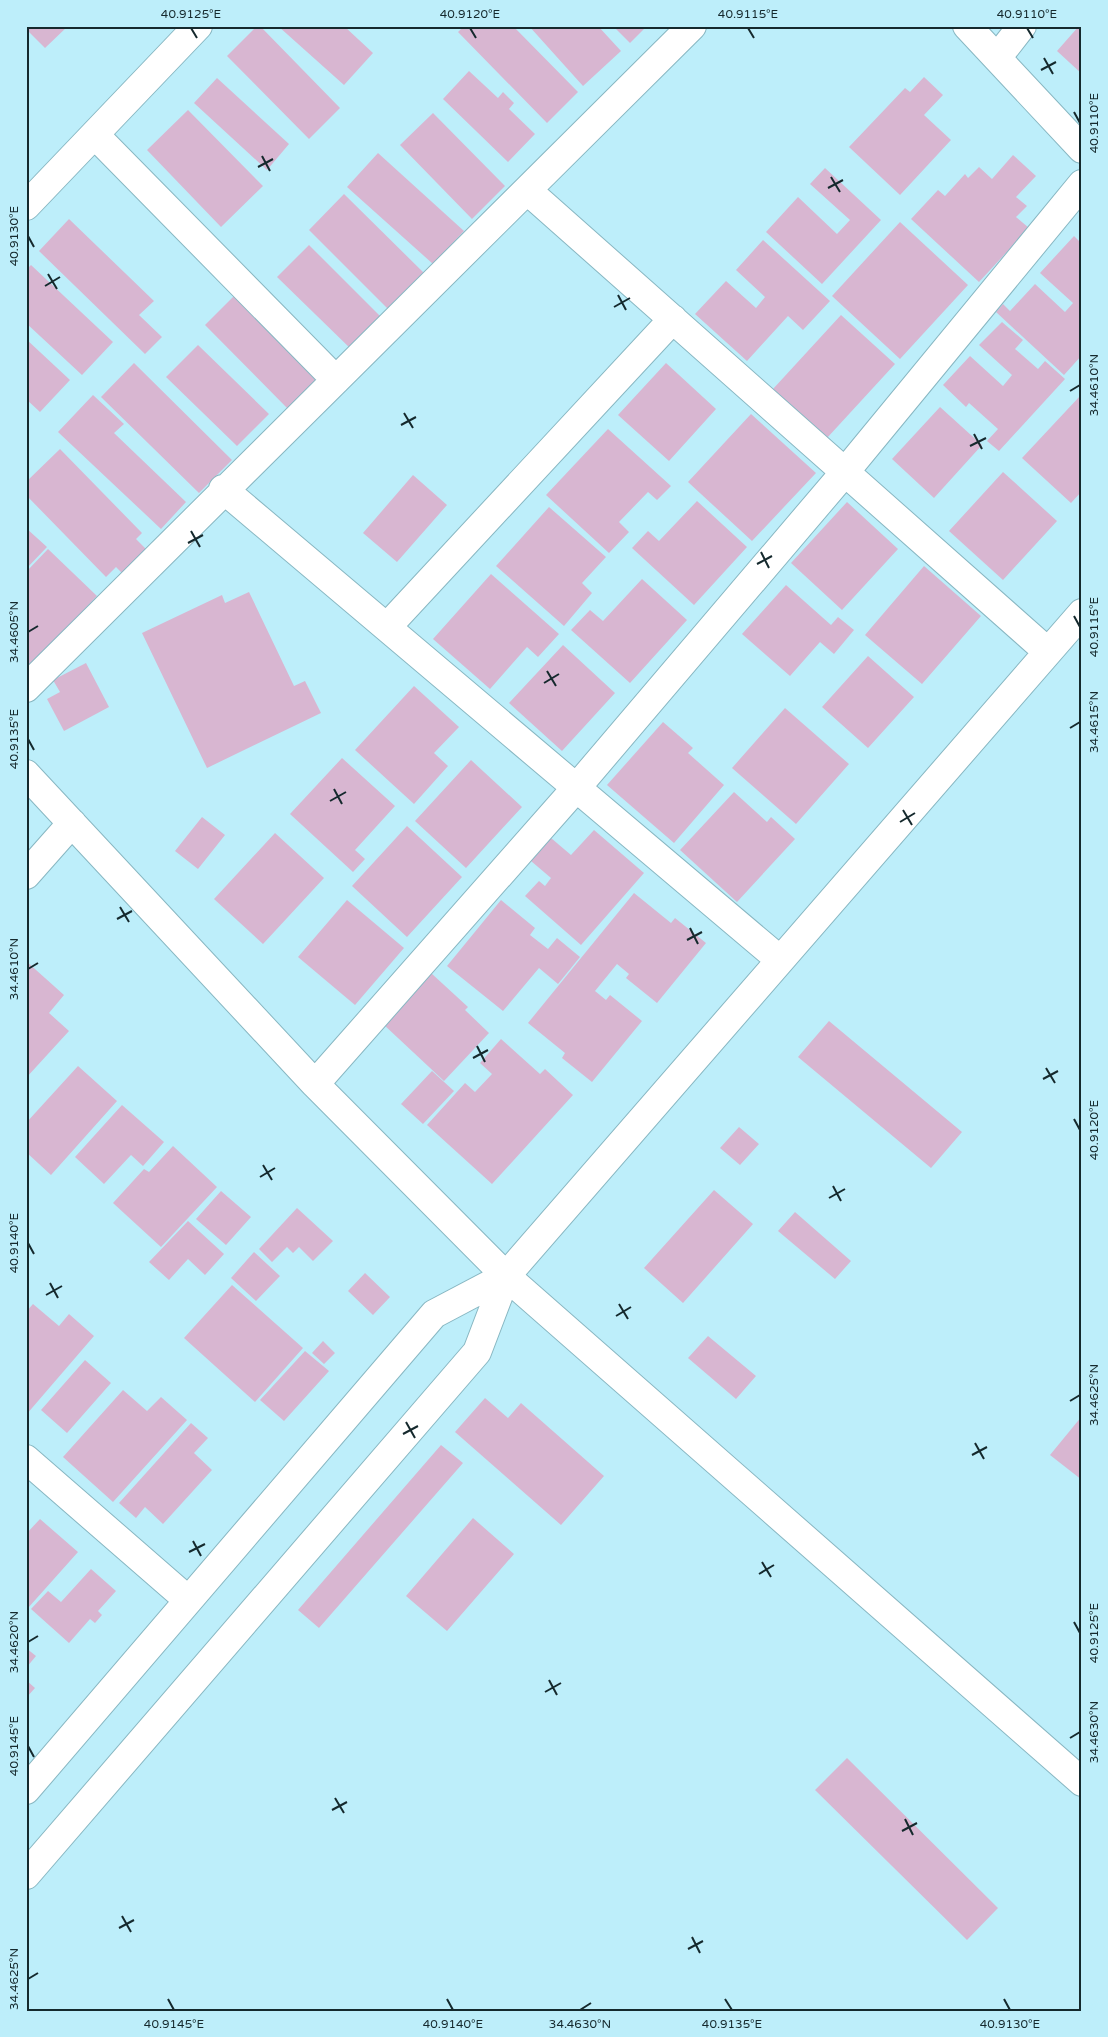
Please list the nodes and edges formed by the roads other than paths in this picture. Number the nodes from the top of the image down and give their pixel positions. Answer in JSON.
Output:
{"nodes":[{"id":1,"x":198,"y":26,"type":"edge"},
{"id":2,"x":692,"y":26,"type":"edge"},
{"id":3,"x":967,"y":26,"type":"edge"},
{"id":4,"x":1022,"y":26,"type":"edge"},
{"id":5,"x":997,"y":58,"type":"junction"},
{"id":6,"x":94,"y":135,"type":"junction"},
{"id":7,"x":1082,"y":149,"type":"edge"},
{"id":8,"x":1082,"y":184,"type":"edge"},
{"id":9,"x":528,"y":191,"type":"junction"},
{"id":10,"x":26,"y":206,"type":"edge"},
{"id":11,"x":673,"y":319,"type":"junction"},
{"id":12,"x":336,"y":380,"type":"junction"},
{"id":13,"x":845,"y":472,"type":"junction"},
{"id":14,"x":223,"y":489,"type":"junction"},
{"id":15,"x":1082,"y":613,"type":"edge"},
{"id":16,"x":387,"y":627,"type":"junction"},
{"id":17,"x":1048,"y":652,"type":"junction"},
{"id":18,"x":26,"y":688,"type":"edge"},
{"id":19,"x":26,"y":774,"type":"edge"},
{"id":20,"x":577,"y":788,"type":"junction"},
{"id":21,"x":72,"y":823,"type":"junction"},
{"id":22,"x":26,"y":875,"type":"edge"},
{"id":23,"x":780,"y":960,"type":"junction"},
{"id":24,"x":315,"y":1084,"type":"junction"},
{"id":25,"x":506,"y":1276,"type":"junction"},
{"id":26,"x":26,"y":1459,"type":"edge"},
{"id":27,"x":188,"y":1600,"type":"junction"},
{"id":28,"x":1082,"y":1782,"type":"edge"},
{"id":29,"x":26,"y":1790,"type":"edge"},
{"id":30,"x":28,"y":1870,"type":"edge"}],
"edges":[{"from":1,"to":6,"type":"street"},
{"from":2,"to":9,"type":"street"},
{"from":3,"to":5,"type":"street"},
{"from":4,"to":5,"type":"street"},
{"from":5,"to":7,"type":"street"},
{"from":6,"to":10,"type":"street"},
{"from":6,"to":12,"type":"street"},
{"from":8,"to":13,"type":"street"},
{"from":9,"to":11,"type":"street"},
{"from":9,"to":12,"type":"street"},
{"from":11,"to":13,"type":"street"},
{"from":11,"to":16,"type":"street"},
{"from":12,"to":14,"type":"street"},
{"from":13,"to":17,"type":"street"},
{"from":13,"to":20,"type":"street"},
{"from":14,"to":16,"type":"street"},
{"from":14,"to":18,"type":"street"},
{"from":15,"to":17,"type":"street"},
{"from":16,"to":20,"type":"street"},
{"from":17,"to":23,"type":"street"},
{"from":19,"to":21,"type":"street"},
{"from":20,"to":23,"type":"street"},
{"from":20,"to":24,"type":"street"},
{"from":21,"to":22,"type":"street"},
{"from":21,"to":24,"type":"street"},
{"from":23,"to":25,"type":"street"},
{"from":24,"to":25,"type":"street"},
{"from":25,"to":27,"type":"street"},
{"from":25,"to":28,"type":"street"},
{"from":25,"to":30,"type":"street"},
{"from":26,"to":27,"type":"street"},
{"from":27,"to":29,"type":"street"}]}
